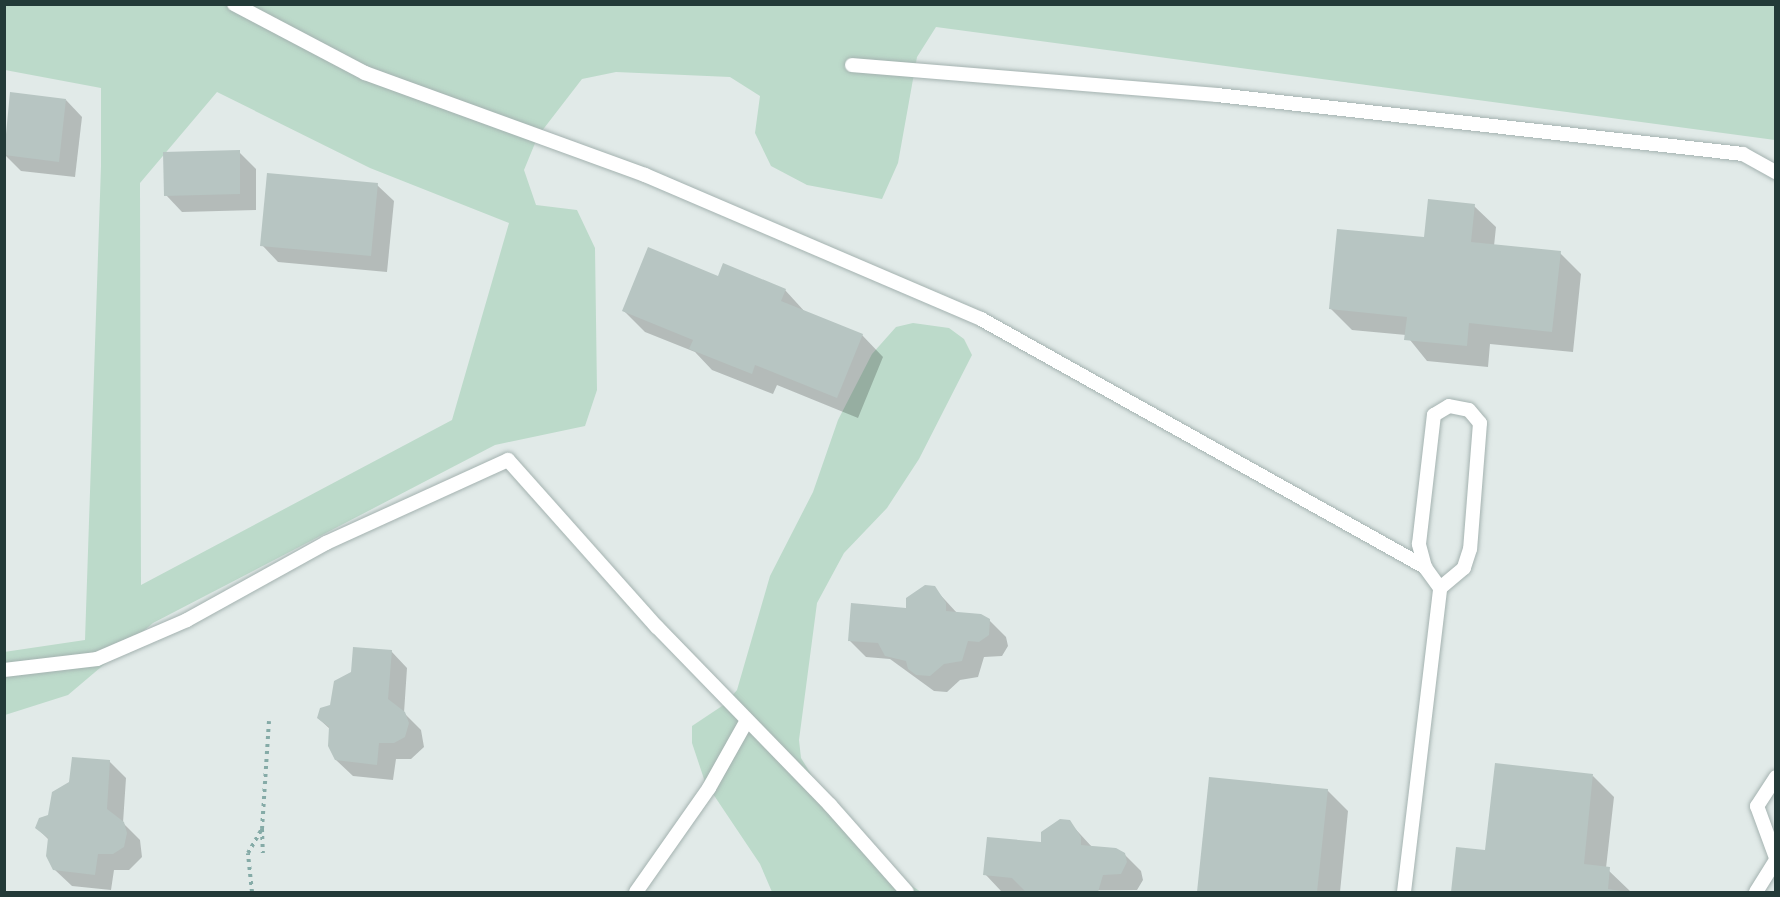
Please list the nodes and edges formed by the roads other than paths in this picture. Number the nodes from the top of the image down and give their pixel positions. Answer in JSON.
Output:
{"nodes":[{"id":1,"x":234,"y":4,"type":"edge"},
{"id":2,"x":852,"y":65,"type":"dead end"},
{"id":3,"x":1776,"y":172,"type":"edge"},
{"id":4,"x":1425,"y":567,"type":"junction"},
{"id":5,"x":1440,"y":588,"type":"junction"},
{"id":6,"x":4,"y":670,"type":"edge"},
{"id":7,"x":746,"y":722,"type":"junction"},
{"id":8,"x":1776,"y":777,"type":"edge"},
{"id":9,"x":1776,"y":859,"type":"edge"},
{"id":10,"x":636,"y":892,"type":"edge"},
{"id":11,"x":907,"y":892,"type":"edge"},
{"id":12,"x":1404,"y":892,"type":"edge"},
{"id":13,"x":1756,"y":892,"type":"edge"}],
"edges":[{"from":1,"to":4,"type":"lane"},
{"from":2,"to":3,"type":"lane"},
{"from":4,"to":5,"type":"lane"},
{"from":4,"to":5,"type":"lane"},
{"from":5,"to":12,"type":"lane"},
{"from":6,"to":7,"type":"lane"},
{"from":7,"to":10,"type":"lane"},
{"from":7,"to":11,"type":"lane"},
{"from":8,"to":9,"type":"lane"},
{"from":9,"to":13,"type":"lane"}]}
